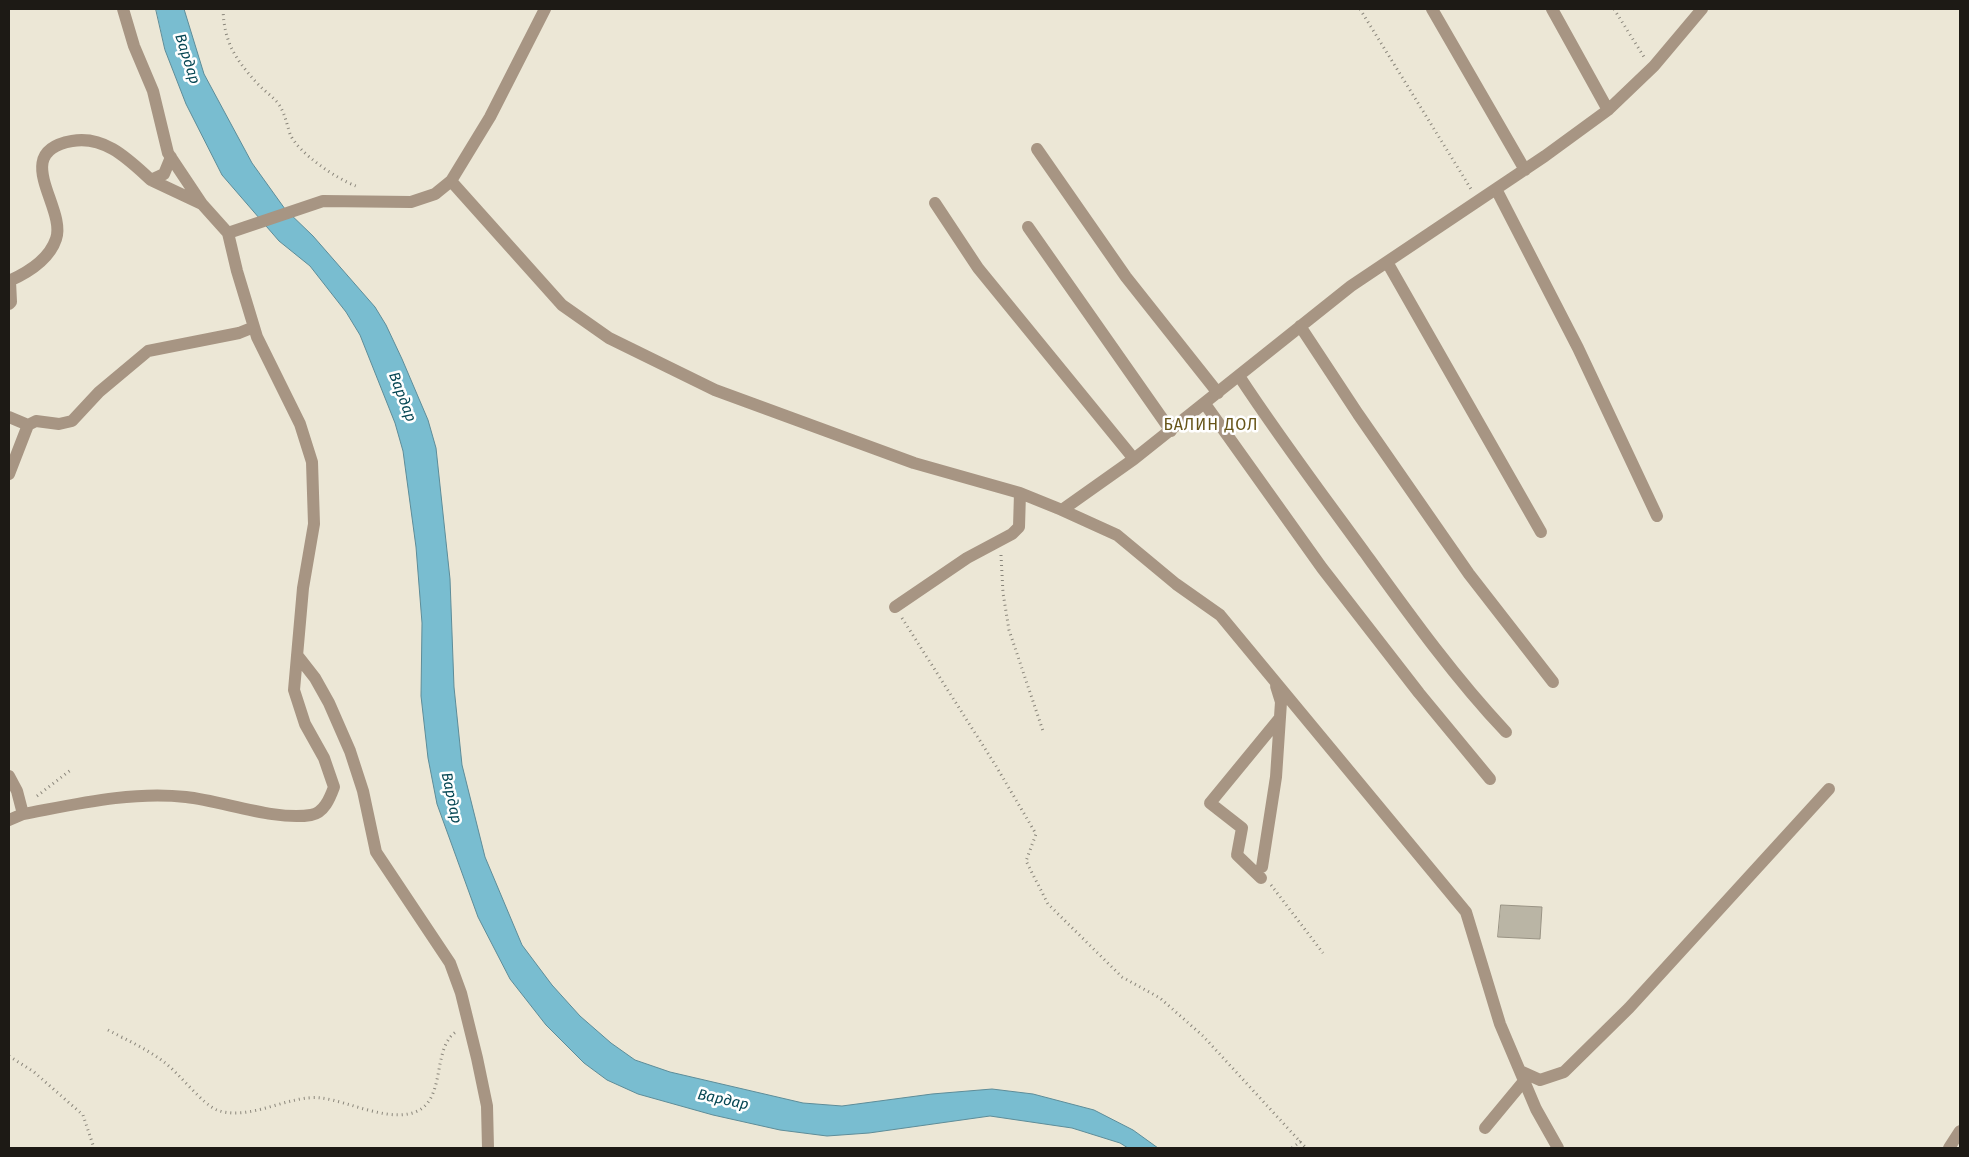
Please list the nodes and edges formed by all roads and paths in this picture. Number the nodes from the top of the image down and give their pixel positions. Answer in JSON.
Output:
{"nodes":[{"id":1,"x":123,"y":9,"type":"edge"},
{"id":2,"x":223,"y":9,"type":"edge"},
{"id":3,"x":545,"y":9,"type":"edge"},
{"id":4,"x":1360,"y":9,"type":"edge"},
{"id":5,"x":1432,"y":9,"type":"edge"},
{"id":6,"x":1552,"y":9,"type":"edge"},
{"id":7,"x":1614,"y":9,"type":"edge"},
{"id":8,"x":1696,"y":10,"type":"edge"},
{"id":9,"x":1654,"y":66,"type":"junction"},
{"id":10,"x":1608,"y":110,"type":"junction"},
{"id":11,"x":1037,"y":149,"type":"dead end"},
{"id":12,"x":171,"y":157,"type":"junction"},
{"id":13,"x":1525,"y":170,"type":"junction"},
{"id":14,"x":151,"y":180,"type":"junction"},
{"id":15,"x":451,"y":181,"type":"junction"},
{"id":16,"x":361,"y":187,"type":"dead end"},
{"id":17,"x":1496,"y":189,"type":"junction"},
{"id":18,"x":1479,"y":201,"type":"junction"},
{"id":19,"x":935,"y":203,"type":"dead end"},
{"id":20,"x":202,"y":204,"type":"junction"},
{"id":21,"x":1028,"y":227,"type":"dead end"},
{"id":22,"x":228,"y":233,"type":"junction"},
{"id":23,"x":1387,"y":262,"type":"junction"},
{"id":24,"x":10,"y":281,"type":"edge"},
{"id":25,"x":9,"y":304,"type":"edge"},
{"id":26,"x":1300,"y":326,"type":"junction"},
{"id":27,"x":254,"y":327,"type":"junction"},
{"id":28,"x":1239,"y":376,"type":"junction"},
{"id":29,"x":1218,"y":393,"type":"junction"},
{"id":30,"x":1205,"y":404,"type":"junction"},
{"id":31,"x":9,"y":418,"type":"edge"},
{"id":32,"x":28,"y":425,"type":"junction"},
{"id":33,"x":1171,"y":431,"type":"junction"},
{"id":34,"x":1134,"y":459,"type":"junction"},
{"id":35,"x":9,"y":474,"type":"edge"},
{"id":36,"x":1020,"y":493,"type":"junction"},
{"id":37,"x":1062,"y":510,"type":"junction"},
{"id":38,"x":1657,"y":516,"type":"dead end"},
{"id":39,"x":1541,"y":532,"type":"dead end"},
{"id":40,"x":1000,"y":542,"type":"junction"},
{"id":41,"x":895,"y":607,"type":"joint"},
{"id":42,"x":297,"y":655,"type":"junction"},
{"id":43,"x":1272,"y":676,"type":"junction"},
{"id":44,"x":1553,"y":682,"type":"dead end"},
{"id":45,"x":1279,"y":719,"type":"junction"},
{"id":46,"x":1043,"y":731,"type":"dead end"},
{"id":47,"x":1506,"y":732,"type":"dead end"},
{"id":48,"x":72,"y":769,"type":"dead end"},
{"id":49,"x":9,"y":776,"type":"edge"},
{"id":50,"x":1490,"y":779,"type":"dead end"},
{"id":51,"x":1829,"y":789,"type":"dead end"},
{"id":52,"x":23,"y":811,"type":"junction"},
{"id":53,"x":9,"y":820,"type":"edge"},
{"id":54,"x":1262,"y":872,"type":"junction"},
{"id":55,"x":1323,"y":952,"type":"dead end"},
{"id":56,"x":470,"y":1029,"type":"junction"},
{"id":57,"x":108,"y":1030,"type":"dead end"},
{"id":58,"x":9,"y":1056,"type":"edge"},
{"id":59,"x":1522,"y":1076,"type":"junction"},
{"id":60,"x":1485,"y":1128,"type":"dead end"},
{"id":61,"x":1960,"y":1131,"type":"edge"},
{"id":62,"x":1300,"y":1141,"type":"junction"},
{"id":63,"x":94,"y":1148,"type":"edge"},
{"id":64,"x":488,"y":1148,"type":"edge"},
{"id":65,"x":1292,"y":1148,"type":"edge"},
{"id":66,"x":1306,"y":1148,"type":"edge"},
{"id":67,"x":1558,"y":1148,"type":"edge"},
{"id":68,"x":1949,"y":1148,"type":"edge"}],
"edges":[{"from":1,"to":12,"type":"street"},
{"from":2,"to":16,"type":"path"},
{"from":3,"to":15,"type":"street"},
{"from":4,"to":18,"type":"path"},
{"from":5,"to":13,"type":"street"},
{"from":6,"to":10,"type":"street"},
{"from":7,"to":9,"type":"path"},
{"from":8,"to":9,"type":"street"},
{"from":9,"to":10,"type":"street"},
{"from":10,"to":13,"type":"street"},
{"from":11,"to":29,"type":"street"},
{"from":12,"to":14,"type":"street"},
{"from":12,"to":20,"type":"street"},
{"from":13,"to":17,"type":"street"},
{"from":14,"to":20,"type":"street"},
{"from":14,"to":24,"type":"street"},
{"from":15,"to":22,"type":"street"},
{"from":15,"to":36,"type":"street"},
{"from":17,"to":18,"type":"street"},
{"from":17,"to":38,"type":"street"},
{"from":18,"to":23,"type":"street"},
{"from":19,"to":34,"type":"street"},
{"from":20,"to":22,"type":"street"},
{"from":21,"to":33,"type":"street"},
{"from":22,"to":27,"type":"street"},
{"from":23,"to":26,"type":"street"},
{"from":23,"to":39,"type":"street"},
{"from":24,"to":25,"type":"street"},
{"from":26,"to":28,"type":"street"},
{"from":26,"to":44,"type":"street"},
{"from":27,"to":32,"type":"street"},
{"from":27,"to":42,"type":"street"},
{"from":28,"to":29,"type":"street"},
{"from":28,"to":47,"type":"street"},
{"from":29,"to":30,"type":"street"},
{"from":30,"to":33,"type":"street"},
{"from":30,"to":50,"type":"street"},
{"from":31,"to":32,"type":"street"},
{"from":32,"to":35,"type":"street"},
{"from":33,"to":34,"type":"street"},
{"from":34,"to":37,"type":"street"},
{"from":36,"to":37,"type":"street"},
{"from":36,"to":40,"type":"street"},
{"from":37,"to":43,"type":"street"},
{"from":40,"to":41,"type":"street"},
{"from":40,"to":46,"type":"path"},
{"from":41,"to":62,"type":"path"},
{"from":42,"to":52,"type":"street"},
{"from":42,"to":56,"type":"street"},
{"from":43,"to":45,"type":"street"},
{"from":43,"to":59,"type":"street"},
{"from":45,"to":54,"type":"street"},
{"from":45,"to":54,"type":"street"},
{"from":48,"to":52,"type":"path"},
{"from":49,"to":52,"type":"street"},
{"from":51,"to":59,"type":"street"},
{"from":52,"to":53,"type":"street"},
{"from":54,"to":55,"type":"path"},
{"from":56,"to":57,"type":"path"},
{"from":56,"to":64,"type":"street"},
{"from":58,"to":63,"type":"path"},
{"from":59,"to":60,"type":"street"},
{"from":59,"to":67,"type":"street"},
{"from":61,"to":68,"type":"street"},
{"from":62,"to":65,"type":"path"},
{"from":62,"to":66,"type":"path"}]}
